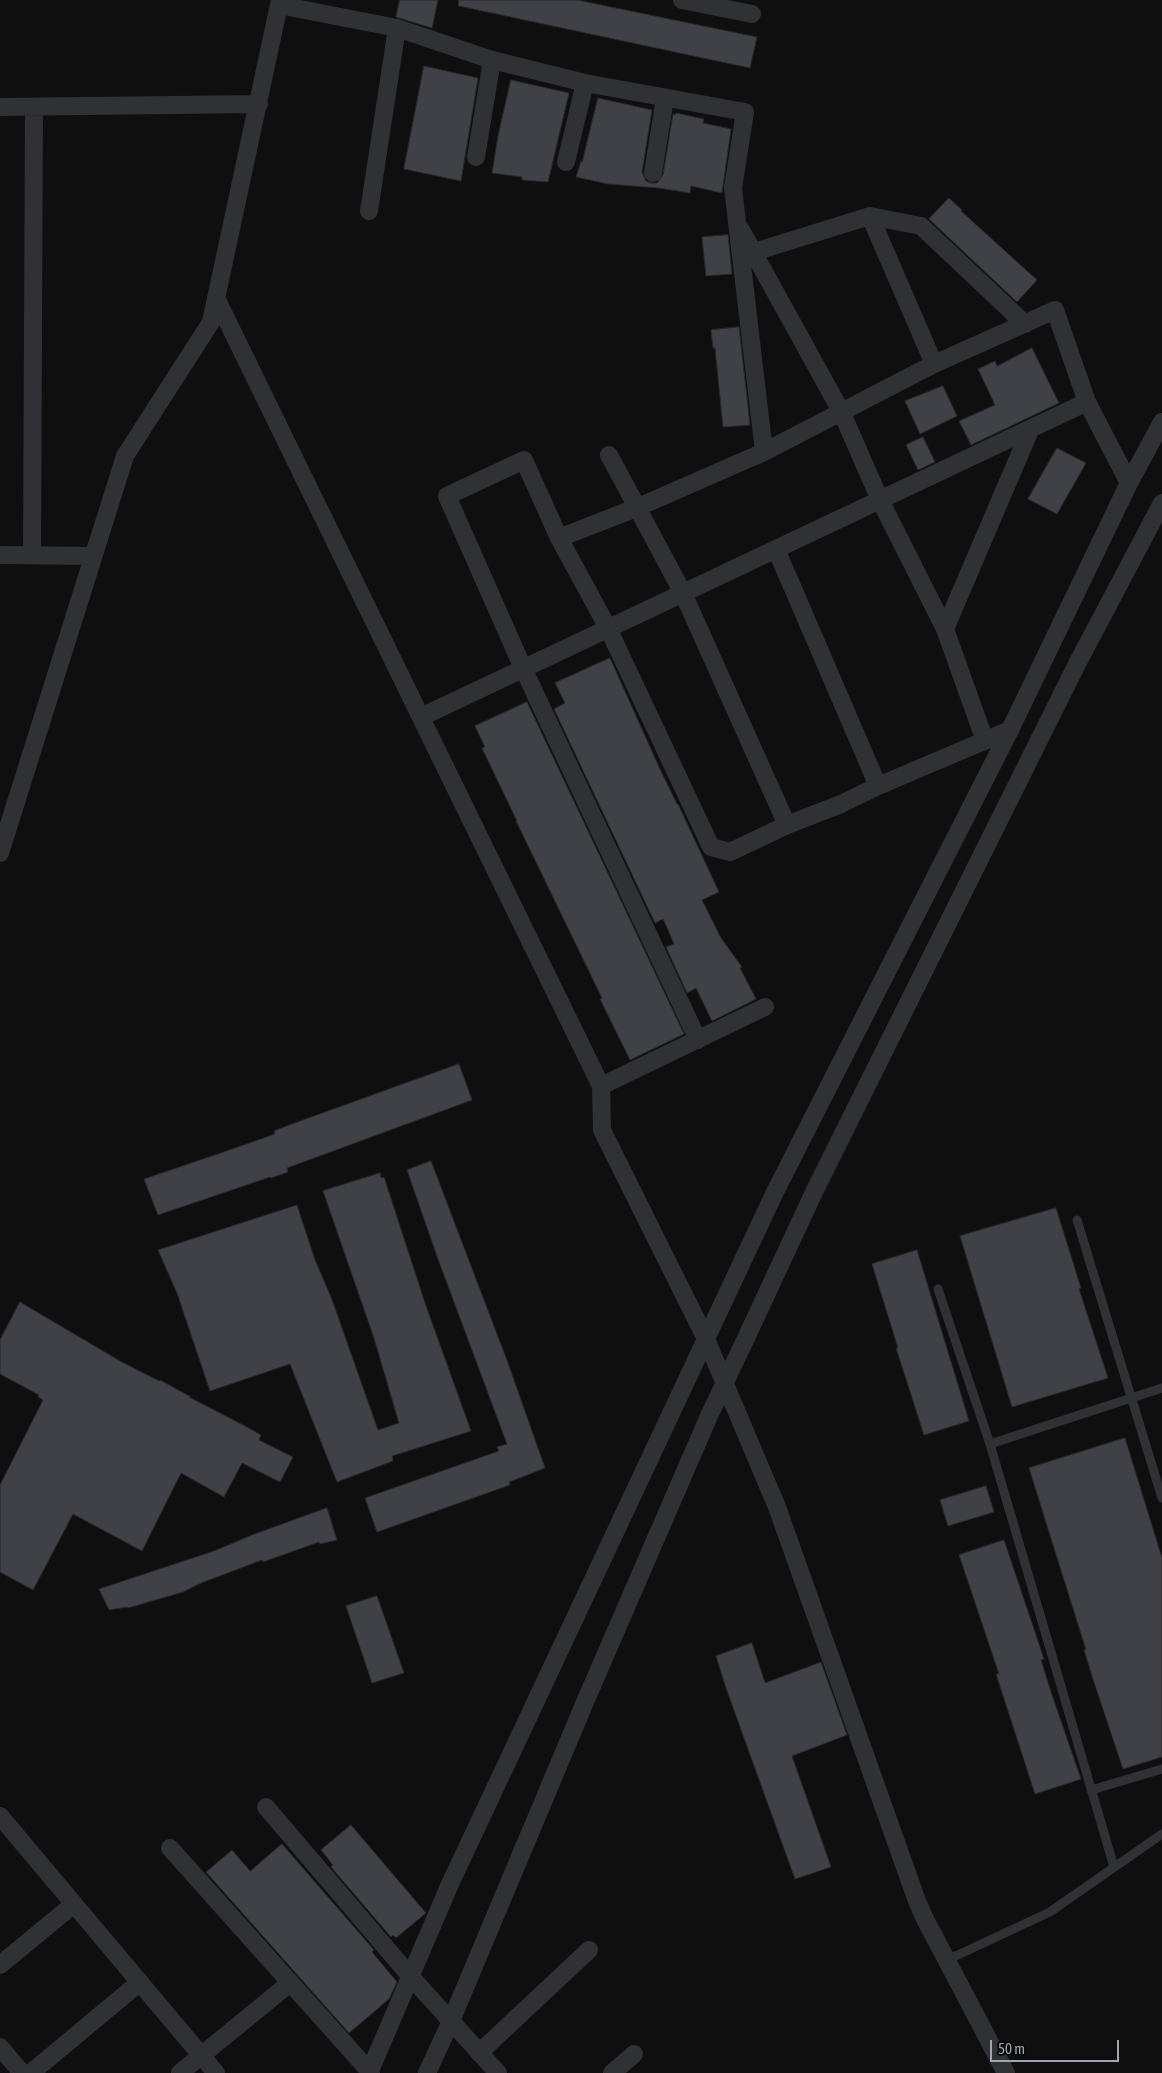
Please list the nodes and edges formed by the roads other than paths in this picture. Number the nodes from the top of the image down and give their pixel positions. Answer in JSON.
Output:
{"nodes":[{"id":1,"x":682,"y":0,"type":"edge"},
{"id":2,"x":280,"y":2,"type":"edge"},
{"id":3,"x":752,"y":14,"type":"dead end"},
{"id":4,"x":397,"y":28,"type":"junction"},
{"id":5,"x":492,"y":60,"type":"junction"},
{"id":6,"x":585,"y":83,"type":"junction"},
{"id":7,"x":666,"y":98,"type":"junction"},
{"id":8,"x":259,"y":104,"type":"junction"},
{"id":9,"x":0,"y":107,"type":"edge"},
{"id":10,"x":34,"y":107,"type":"junction"},
{"id":11,"x":476,"y":157,"type":"dead end"},
{"id":12,"x":566,"y":162,"type":"dead end"},
{"id":13,"x":653,"y":174,"type":"dead end"},
{"id":14,"x":368,"y":211,"type":"dead end"},
{"id":15,"x":870,"y":216,"type":"junction"},
{"id":16,"x":736,"y":222,"type":"junction"},
{"id":17,"x":754,"y":252,"type":"junction"},
{"id":18,"x":216,"y":298,"type":"junction"},
{"id":19,"x":1025,"y":324,"type":"junction"},
{"id":20,"x":934,"y":364,"type":"junction"},
{"id":21,"x":1087,"y":402,"type":"junction"},
{"id":22,"x":842,"y":413,"type":"junction"},
{"id":23,"x":1162,"y":422,"type":"edge"},
{"id":24,"x":1031,"y":428,"type":"junction"},
{"id":25,"x":764,"y":452,"type":"junction"},
{"id":26,"x":609,"y":455,"type":"dead end"},
{"id":27,"x":1130,"y":483,"type":"junction"},
{"id":28,"x":880,"y":500,"type":"junction"},
{"id":29,"x":1162,"y":503,"type":"edge"},
{"id":30,"x":636,"y":508,"type":"junction"},
{"id":31,"x":559,"y":538,"type":"junction"},
{"id":32,"x":776,"y":549,"type":"junction"},
{"id":33,"x":0,"y":555,"type":"edge"},
{"id":34,"x":32,"y":555,"type":"junction"},
{"id":35,"x":93,"y":556,"type":"junction"},
{"id":36,"x":683,"y":593,"type":"junction"},
{"id":37,"x":608,"y":628,"type":"junction"},
{"id":38,"x":945,"y":629,"type":"junction"},
{"id":39,"x":524,"y":668,"type":"junction"},
{"id":40,"x":421,"y":717,"type":"junction"},
{"id":41,"x":1010,"y":730,"type":"junction"},
{"id":42,"x":985,"y":740,"type":"junction"},
{"id":43,"x":878,"y":786,"type":"junction"},
{"id":44,"x":787,"y":825,"type":"junction"},
{"id":45,"x":1,"y":846,"type":"edge"},
{"id":46,"x":765,"y":1007,"type":"dead end"},
{"id":47,"x":698,"y":1040,"type":"junction"},
{"id":48,"x":601,"y":1086,"type":"junction"},
{"id":49,"x":1077,"y":1220,"type":"dead end"},
{"id":50,"x":938,"y":1289,"type":"dead end"},
{"id":51,"x":706,"y":1339,"type":"junction"},
{"id":52,"x":725,"y":1384,"type":"junction"},
{"id":53,"x":1162,"y":1388,"type":"edge"},
{"id":54,"x":1132,"y":1398,"type":"junction"},
{"id":55,"x":990,"y":1444,"type":"junction"},
{"id":56,"x":1162,"y":1498,"type":"edge"},
{"id":57,"x":1162,"y":1769,"type":"edge"},
{"id":58,"x":1091,"y":1790,"type":"junction"},
{"id":59,"x":266,"y":1807,"type":"dead end"},
{"id":60,"x":2,"y":1822,"type":"edge"},
{"id":61,"x":1162,"y":1834,"type":"edge"},
{"id":62,"x":170,"y":1848,"type":"dead end"},
{"id":63,"x":1114,"y":1867,"type":"junction"},
{"id":64,"x":74,"y":1904,"type":"junction"},
{"id":65,"x":589,"y":1950,"type":"dead end"},
{"id":66,"x":947,"y":1960,"type":"junction"},
{"id":67,"x":0,"y":1966,"type":"edge"},
{"id":68,"x":411,"y":1977,"type":"junction"},
{"id":69,"x":140,"y":1982,"type":"junction"},
{"id":70,"x":290,"y":1983,"type":"junction"},
{"id":71,"x":451,"y":2021,"type":"junction"},
{"id":72,"x":0,"y":2048,"type":"edge"},
{"id":73,"x":479,"y":2052,"type":"junction"},
{"id":74,"x":634,"y":2054,"type":"dead end"},
{"id":75,"x":201,"y":2055,"type":"junction"},
{"id":76,"x":370,"y":2072,"type":"edge"},
{"id":77,"x":22,"y":2073,"type":"edge"},
{"id":78,"x":31,"y":2073,"type":"edge"},
{"id":79,"x":180,"y":2073,"type":"edge"},
{"id":80,"x":216,"y":2073,"type":"edge"},
{"id":81,"x":427,"y":2073,"type":"edge"},
{"id":82,"x":498,"y":2073,"type":"edge"},
{"id":83,"x":612,"y":2073,"type":"edge"},
{"id":84,"x":1006,"y":2073,"type":"edge"}],
"edges":[{"from":1,"to":3,"type":"street"},
{"from":2,"to":4,"type":"street"},
{"from":2,"to":8,"type":"street"},
{"from":4,"to":5,"type":"street"},
{"from":4,"to":14,"type":"street"},
{"from":5,"to":6,"type":"street"},
{"from":5,"to":11,"type":"street"},
{"from":6,"to":7,"type":"street"},
{"from":6,"to":12,"type":"street"},
{"from":7,"to":13,"type":"street"},
{"from":7,"to":16,"type":"street"},
{"from":8,"to":10,"type":"street"},
{"from":8,"to":18,"type":"street"},
{"from":9,"to":10,"type":"street"},
{"from":10,"to":34,"type":"street"},
{"from":15,"to":17,"type":"street"},
{"from":15,"to":19,"type":"street"},
{"from":15,"to":20,"type":"street"},
{"from":16,"to":17,"type":"street"},
{"from":16,"to":25,"type":"street"},
{"from":17,"to":22,"type":"street"},
{"from":18,"to":35,"type":"street"},
{"from":18,"to":40,"type":"street"},
{"from":19,"to":20,"type":"street"},
{"from":19,"to":21,"type":"street"},
{"from":20,"to":22,"type":"street"},
{"from":21,"to":24,"type":"street"},
{"from":21,"to":27,"type":"street"},
{"from":22,"to":25,"type":"street"},
{"from":22,"to":28,"type":"street"},
{"from":23,"to":27,"type":"street"},
{"from":24,"to":28,"type":"street"},
{"from":24,"to":38,"type":"street"},
{"from":25,"to":30,"type":"street"},
{"from":26,"to":30,"type":"street"},
{"from":27,"to":41,"type":"street"},
{"from":28,"to":32,"type":"street"},
{"from":28,"to":38,"type":"street"},
{"from":29,"to":52,"type":"street"},
{"from":30,"to":31,"type":"street"},
{"from":30,"to":36,"type":"street"},
{"from":31,"to":37,"type":"street"},
{"from":31,"to":39,"type":"street"},
{"from":32,"to":36,"type":"street"},
{"from":32,"to":43,"type":"street"},
{"from":33,"to":34,"type":"street"},
{"from":34,"to":35,"type":"street"},
{"from":35,"to":45,"type":"street"},
{"from":36,"to":37,"type":"street"},
{"from":36,"to":44,"type":"street"},
{"from":37,"to":39,"type":"street"},
{"from":37,"to":44,"type":"street"},
{"from":38,"to":42,"type":"street"},
{"from":39,"to":40,"type":"street"},
{"from":39,"to":47,"type":"street"},
{"from":40,"to":48,"type":"street"},
{"from":41,"to":42,"type":"street"},
{"from":41,"to":51,"type":"street"},
{"from":42,"to":43,"type":"street"},
{"from":43,"to":44,"type":"street"},
{"from":46,"to":47,"type":"street"},
{"from":47,"to":48,"type":"street"},
{"from":48,"to":51,"type":"street"},
{"from":49,"to":54,"type":"lane"},
{"from":50,"to":55,"type":"lane"},
{"from":51,"to":52,"type":"street"},
{"from":51,"to":68,"type":"street"},
{"from":52,"to":66,"type":"street"},
{"from":52,"to":71,"type":"street"},
{"from":53,"to":54,"type":"lane"},
{"from":54,"to":55,"type":"lane"},
{"from":54,"to":56,"type":"lane"},
{"from":55,"to":58,"type":"lane"},
{"from":57,"to":58,"type":"lane"},
{"from":58,"to":63,"type":"lane"},
{"from":59,"to":68,"type":"street"},
{"from":60,"to":64,"type":"street"},
{"from":61,"to":63,"type":"lane"},
{"from":62,"to":70,"type":"street"},
{"from":63,"to":66,"type":"lane"},
{"from":64,"to":67,"type":"street"},
{"from":64,"to":69,"type":"street"},
{"from":65,"to":73,"type":"street"},
{"from":66,"to":84,"type":"street"},
{"from":68,"to":71,"type":"street"},
{"from":68,"to":76,"type":"street"},
{"from":69,"to":75,"type":"street"},
{"from":69,"to":78,"type":"street"},
{"from":70,"to":75,"type":"street"},
{"from":70,"to":76,"type":"street"},
{"from":71,"to":73,"type":"street"},
{"from":71,"to":81,"type":"street"},
{"from":72,"to":77,"type":"street"},
{"from":73,"to":82,"type":"street"},
{"from":74,"to":83,"type":"street"},
{"from":75,"to":79,"type":"street"},
{"from":75,"to":80,"type":"street"}]}
